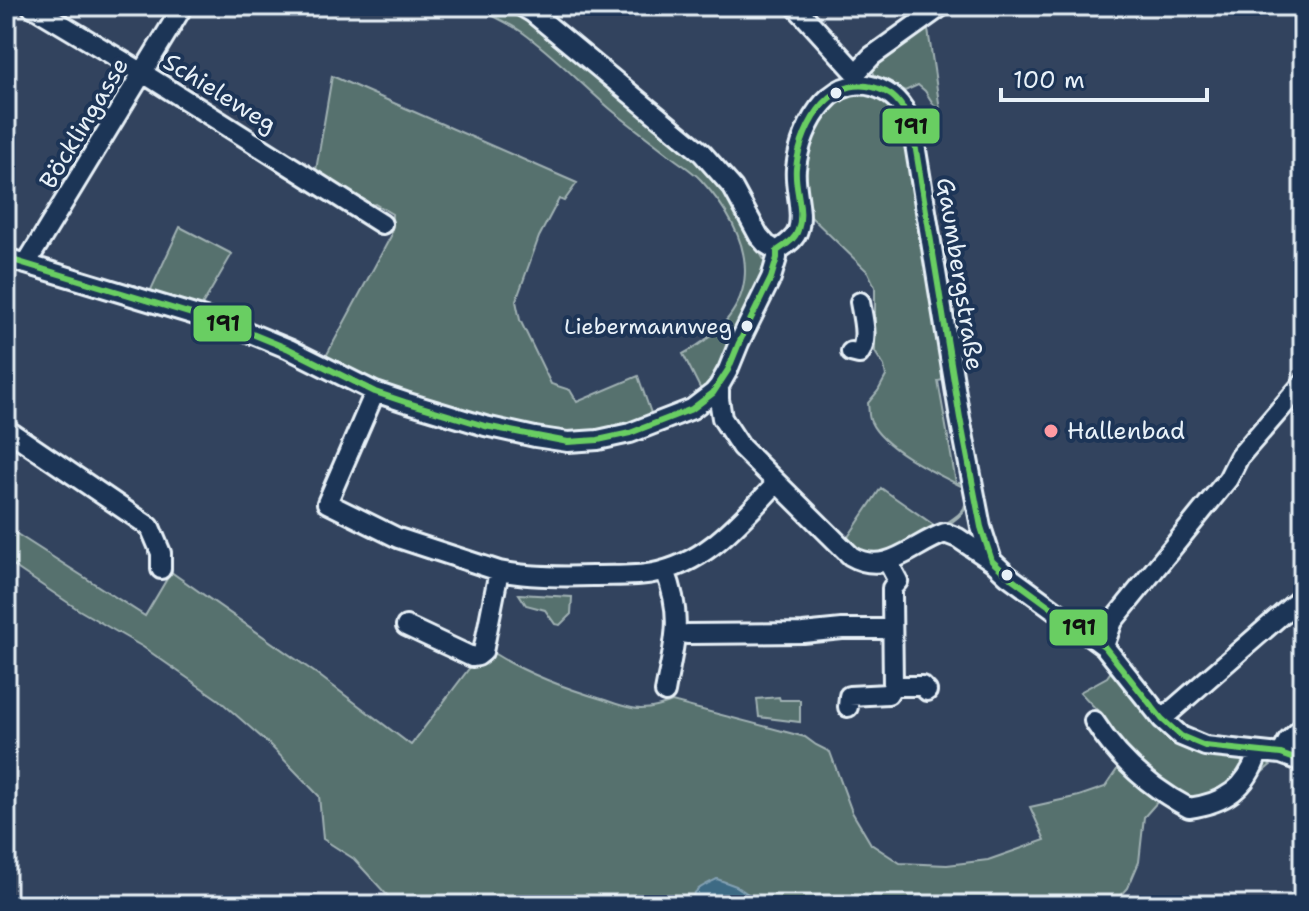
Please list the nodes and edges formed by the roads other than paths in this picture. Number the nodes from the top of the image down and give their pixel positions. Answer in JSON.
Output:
{"nodes":[{"id":1,"x":31,"y":6,"type":"edge"},
{"id":2,"x":183,"y":6,"type":"edge"},
{"id":3,"x":521,"y":6,"type":"edge"},
{"id":4,"x":795,"y":6,"type":"edge"},
{"id":5,"x":942,"y":6,"type":"edge"},
{"id":6,"x":143,"y":73,"type":"junction"},
{"id":7,"x":856,"y":79,"type":"junction"},
{"id":8,"x":382,"y":224,"type":"dead end"},
{"id":9,"x":777,"y":251,"type":"junction"},
{"id":10,"x":6,"y":258,"type":"edge"},
{"id":11,"x":26,"y":264,"type":"junction"},
{"id":12,"x":860,"y":302,"type":"dead end"},
{"id":13,"x":851,"y":352,"type":"dead end"},
{"id":14,"x":1303,"y":383,"type":"edge"},
{"id":15,"x":719,"y":386,"type":"junction"},
{"id":16,"x":375,"y":392,"type":"junction"},
{"id":17,"x":692,"y":409,"type":"junction"},
{"id":18,"x":722,"y":418,"type":"junction"},
{"id":19,"x":6,"y":429,"type":"edge"},
{"id":20,"x":776,"y":484,"type":"junction"},
{"id":21,"x":977,"y":509,"type":"junction"},
{"id":22,"x":945,"y":533,"type":"junction"},
{"id":23,"x":992,"y":561,"type":"junction"},
{"id":24,"x":888,"y":562,"type":"junction"},
{"id":25,"x":161,"y":569,"type":"dead end"},
{"id":26,"x":665,"y":570,"type":"junction"},
{"id":27,"x":499,"y":571,"type":"junction"},
{"id":28,"x":1303,"y":596,"type":"edge"},
{"id":29,"x":406,"y":626,"type":"dead end"},
{"id":30,"x":892,"y":629,"type":"junction"},
{"id":31,"x":687,"y":634,"type":"dead end"},
{"id":32,"x":1104,"y":646,"type":"junction"},
{"id":33,"x":892,"y":680,"type":"junction"},
{"id":34,"x":927,"y":691,"type":"dead end"},
{"id":35,"x":665,"y":692,"type":"dead end"},
{"id":36,"x":848,"y":707,"type":"dead end"},
{"id":37,"x":1162,"y":719,"type":"junction"},
{"id":38,"x":1094,"y":721,"type":"dead end"},
{"id":39,"x":1303,"y":727,"type":"edge"},
{"id":40,"x":1258,"y":753,"type":"junction"},
{"id":41,"x":1281,"y":754,"type":"junction"},
{"id":42,"x":1303,"y":762,"type":"edge"}],
"edges":[{"from":1,"to":6,"type":"street","name":"Schieleweg"},
{"from":2,"to":6,"type":"street","name":"Böcklingasse"},
{"from":3,"to":9,"type":"street"},
{"from":4,"to":7,"type":"street"},
{"from":5,"to":7,"type":"street"},
{"from":6,"to":8,"type":"street","name":"Schieleweg"},
{"from":6,"to":11,"type":"street","name":"Böcklingasse"},
{"from":7,"to":9,"type":"street"},
{"from":7,"to":21,"type":"street","name":"Gaumbergstraße"},
{"from":9,"to":15,"type":"street"},
{"from":10,"to":11,"type":"street"},
{"from":11,"to":16,"type":"street"},
{"from":12,"to":13,"type":"street"},
{"from":14,"to":32,"type":"street"},
{"from":15,"to":17,"type":"street"},
{"from":15,"to":18,"type":"street"},
{"from":16,"to":17,"type":"street"},
{"from":16,"to":27,"type":"street"},
{"from":17,"to":18,"type":"street"},
{"from":18,"to":20,"type":"street"},
{"from":19,"to":25,"type":"street"},
{"from":20,"to":24,"type":"street"},
{"from":20,"to":26,"type":"street"},
{"from":21,"to":22,"type":"street"},
{"from":21,"to":23,"type":"street","name":"Gaumbergstraße"},
{"from":22,"to":23,"type":"street"},
{"from":22,"to":24,"type":"street"},
{"from":23,"to":32,"type":"street"},
{"from":24,"to":30,"type":"street"},
{"from":26,"to":27,"type":"street"},
{"from":26,"to":35,"type":"street"},
{"from":27,"to":29,"type":"street"},
{"from":28,"to":37,"type":"street"},
{"from":30,"to":31,"type":"street"},
{"from":30,"to":33,"type":"street"},
{"from":32,"to":37,"type":"street"},
{"from":33,"to":34,"type":"street"},
{"from":33,"to":36,"type":"street"},
{"from":37,"to":40,"type":"street"},
{"from":38,"to":40,"type":"street"},
{"from":39,"to":41,"type":"street"},
{"from":40,"to":41,"type":"street"},
{"from":41,"to":42,"type":"street"}]}
